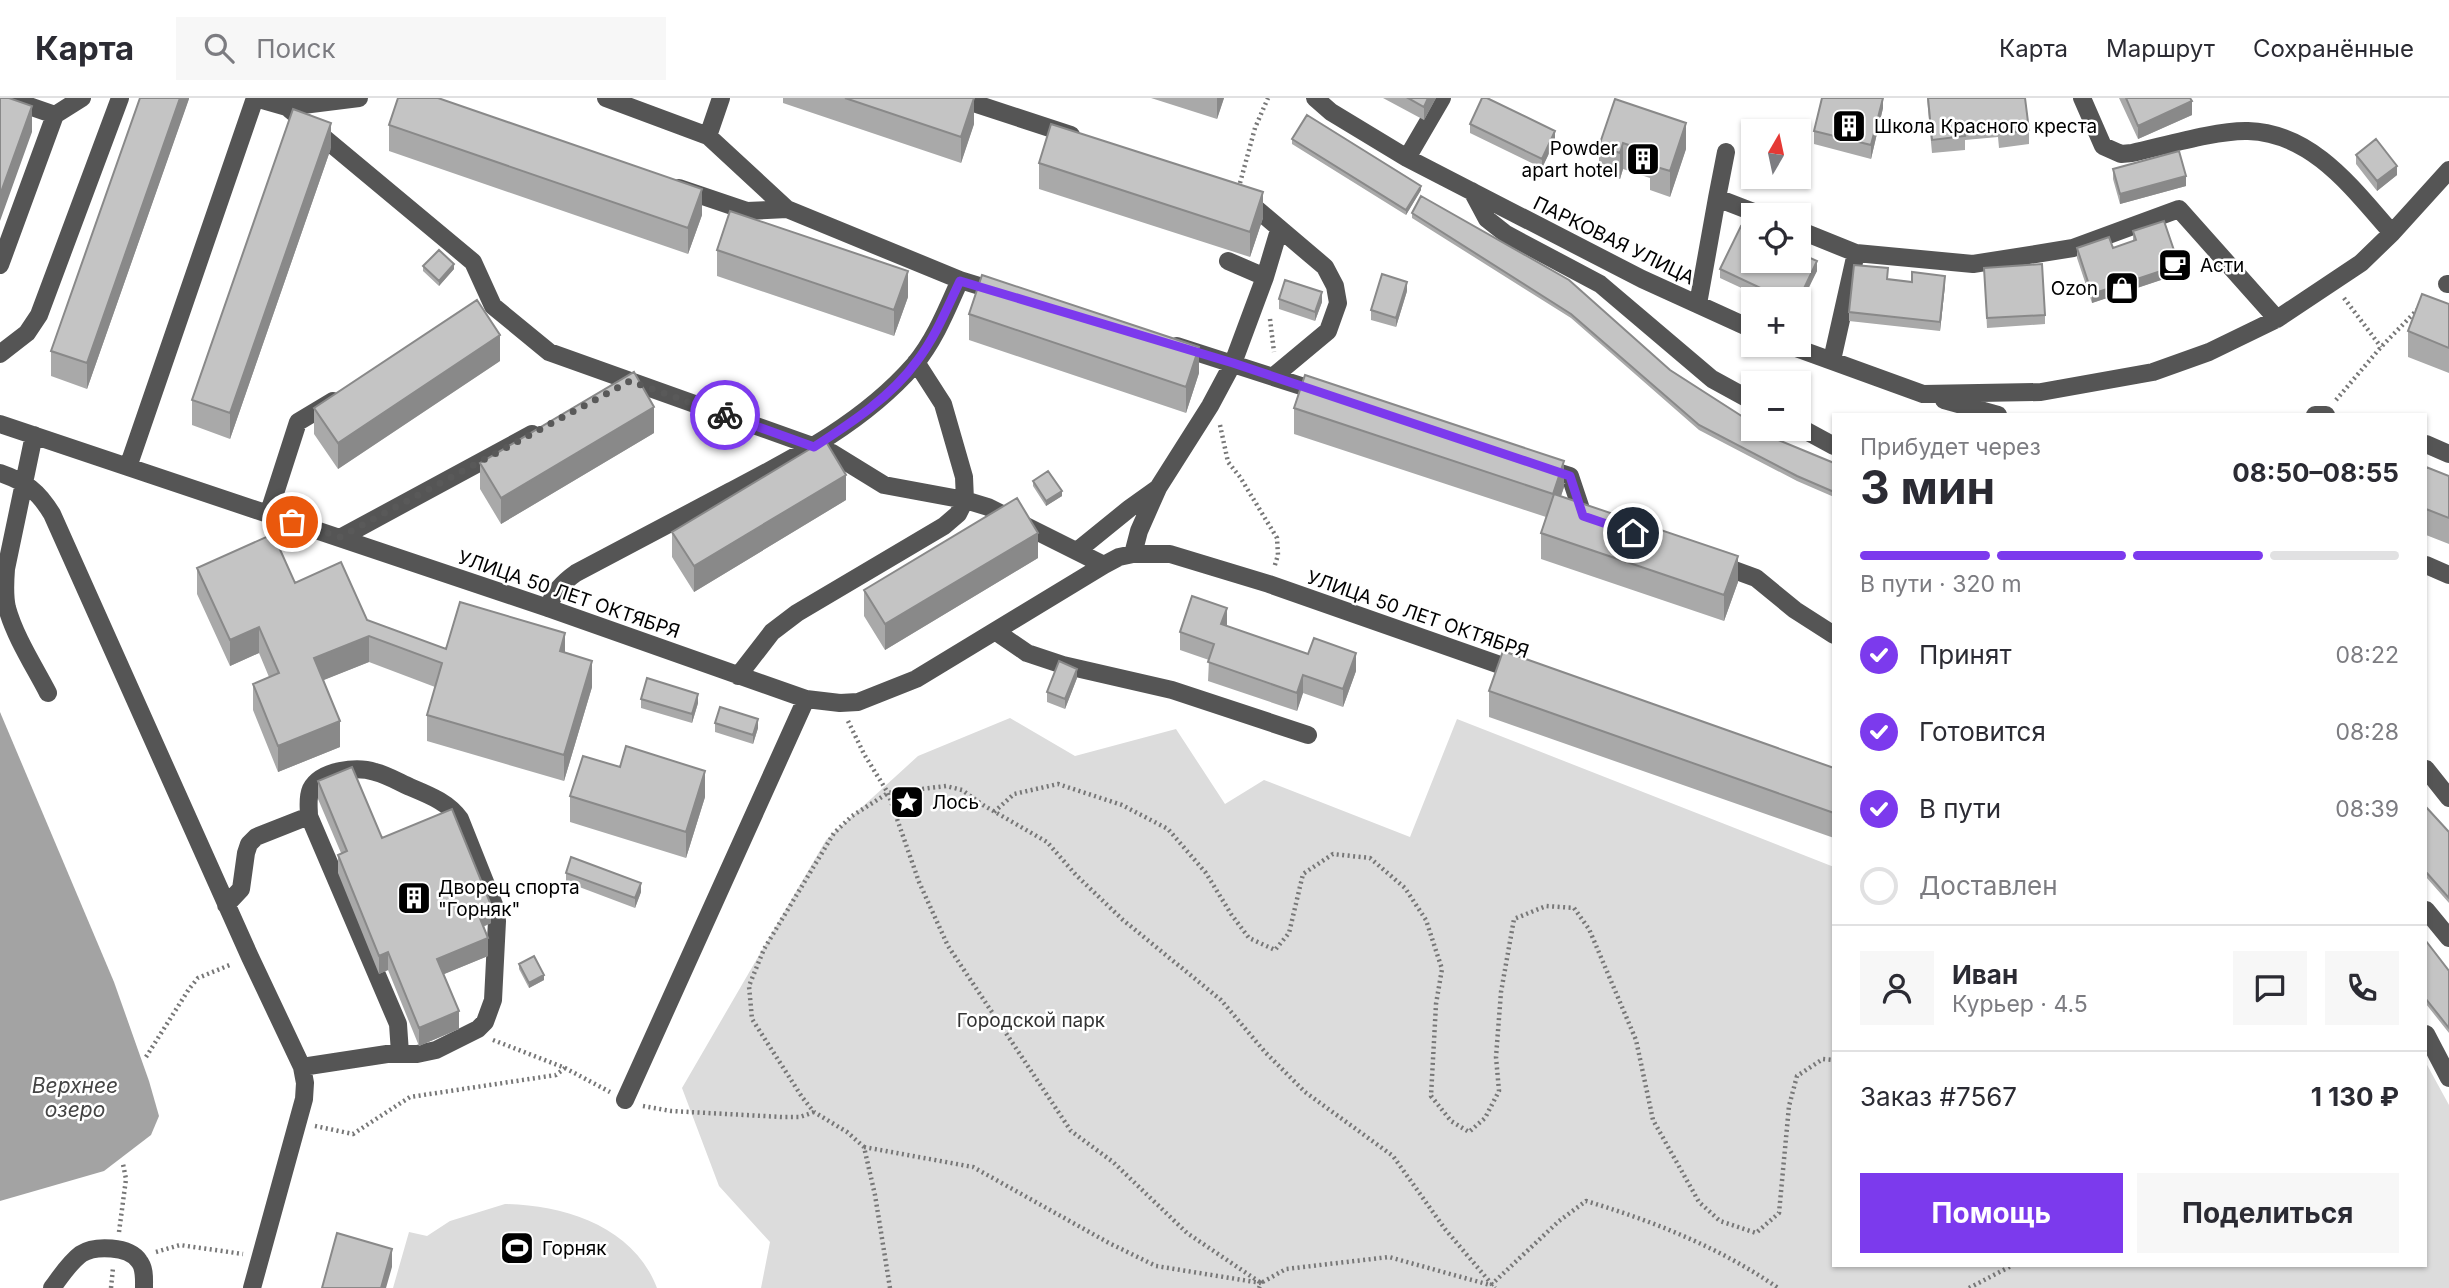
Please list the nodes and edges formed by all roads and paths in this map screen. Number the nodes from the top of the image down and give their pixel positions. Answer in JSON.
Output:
{"nodes":[{"id":1,"x":6,"y":98,"type":"edge"},
{"id":2,"x":82,"y":98,"type":"edge"},
{"id":3,"x":120,"y":98,"type":"edge"},
{"id":4,"x":255,"y":98,"type":"edge"},
{"id":5,"x":359,"y":98,"type":"edge"},
{"id":6,"x":606,"y":98,"type":"edge"},
{"id":7,"x":721,"y":98,"type":"edge"},
{"id":8,"x":958,"y":98,"type":"edge"},
{"id":9,"x":1268,"y":98,"type":"edge"},
{"id":10,"x":1315,"y":98,"type":"edge"},
{"id":11,"x":1442,"y":98,"type":"edge"},
{"id":12,"x":2082,"y":98,"type":"edge"},
{"id":13,"x":288,"y":103,"type":"edge"},
{"id":14,"x":55,"y":115,"type":"junction"},
{"id":15,"x":708,"y":136,"type":"junction"},
{"id":16,"x":1090,"y":142,"type":"edge"},
{"id":17,"x":1726,"y":152,"type":"dead end"},
{"id":18,"x":1407,"y":158,"type":"junction"},
{"id":19,"x":2449,"y":170,"type":"edge"},
{"id":20,"x":669,"y":184,"type":"edge"},
{"id":21,"x":1472,"y":191,"type":"junction"},
{"id":22,"x":1233,"y":192,"type":"joint"},
{"id":23,"x":1717,"y":198,"type":"junction"},
{"id":24,"x":1741,"y":207,"type":"edge"},
{"id":25,"x":787,"y":209,"type":"junction"},
{"id":26,"x":1279,"y":230,"type":"junction"},
{"id":27,"x":2392,"y":233,"type":"junction"},
{"id":28,"x":1811,"y":235,"type":"edge"},
{"id":29,"x":1856,"y":253,"type":"junction"},
{"id":30,"x":1228,"y":261,"type":"dead end"},
{"id":31,"x":0,"y":265,"type":"edge"},
{"id":32,"x":1265,"y":277,"type":"junction"},
{"id":33,"x":960,"y":281,"type":"junction"},
{"id":34,"x":1012,"y":296,"type":"edge"},
{"id":35,"x":2338,"y":300,"type":"dead end"},
{"id":36,"x":1698,"y":304,"type":"junction"},
{"id":37,"x":2421,"y":306,"type":"edge"},
{"id":38,"x":2277,"y":320,"type":"junction"},
{"id":39,"x":1741,"y":324,"type":"edge"},
{"id":40,"x":1155,"y":339,"type":"edge"},
{"id":41,"x":2381,"y":347,"type":"junction"},
{"id":42,"x":1811,"y":353,"type":"edge"},
{"id":43,"x":0,"y":354,"type":"edge"},
{"id":44,"x":1832,"y":360,"type":"junction"},
{"id":45,"x":916,"y":362,"type":"junction"},
{"id":46,"x":1233,"y":363,"type":"junction"},
{"id":47,"x":1274,"y":376,"type":"junction"},
{"id":48,"x":630,"y":381,"type":"junction"},
{"id":49,"x":344,"y":394,"type":"edge"},
{"id":50,"x":606,"y":394,"type":"edge"},
{"id":51,"x":1923,"y":394,"type":"junction"},
{"id":52,"x":1741,"y":395,"type":"edge"},
{"id":53,"x":1339,"y":398,"type":"edge"},
{"id":54,"x":1210,"y":406,"type":"junction"},
{"id":55,"x":1991,"y":413,"type":"edge"},
{"id":56,"x":2327,"y":413,"type":"edge"},
{"id":57,"x":0,"y":424,"type":"edge"},
{"id":58,"x":546,"y":426,"type":"edge"},
{"id":59,"x":1811,"y":434,"type":"edge"},
{"id":60,"x":34,"y":435,"type":"junction"},
{"id":61,"x":2427,"y":444,"type":"edge"},
{"id":62,"x":1832,"y":445,"type":"edge"},
{"id":63,"x":814,"y":447,"type":"junction"},
{"id":64,"x":2449,"y":454,"type":"edge"},
{"id":65,"x":1531,"y":463,"type":"edge"},
{"id":66,"x":128,"y":467,"type":"junction"},
{"id":67,"x":0,"y":473,"type":"edge"},
{"id":68,"x":24,"y":483,"type":"junction"},
{"id":69,"x":1158,"y":488,"type":"junction"},
{"id":70,"x":964,"y":500,"type":"junction"},
{"id":71,"x":268,"y":515,"type":"junction"},
{"id":72,"x":1608,"y":524,"type":"edge"},
{"id":73,"x":340,"y":537,"type":"junction"},
{"id":74,"x":1077,"y":551,"type":"junction"},
{"id":75,"x":1133,"y":554,"type":"junction"},
{"id":76,"x":1695,"y":555,"type":"edge"},
{"id":77,"x":1104,"y":565,"type":"junction"},
{"id":78,"x":2427,"y":565,"type":"edge"},
{"id":79,"x":2449,"y":575,"type":"edge"},
{"id":80,"x":1269,"y":584,"type":"junction"},
{"id":81,"x":548,"y":608,"type":"junction"},
{"id":82,"x":6,"y":624,"type":"edge"},
{"id":83,"x":995,"y":631,"type":"junction"},
{"id":84,"x":1832,"y":634,"type":"edge"},
{"id":85,"x":738,"y":676,"type":"junction"},
{"id":86,"x":1532,"y":676,"type":"edge"},
{"id":87,"x":48,"y":693,"type":"dead end"},
{"id":88,"x":806,"y":699,"type":"junction"},
{"id":89,"x":840,"y":703,"type":"junction"},
{"id":90,"x":1308,"y":734,"type":"dead end"},
{"id":91,"x":2427,"y":770,"type":"edge"},
{"id":92,"x":888,"y":793,"type":"junction"},
{"id":93,"x":2449,"y":798,"type":"edge"},
{"id":94,"x":994,"y":812,"type":"junction"},
{"id":95,"x":309,"y":816,"type":"junction"},
{"id":96,"x":226,"y":905,"type":"junction"},
{"id":97,"x":2427,"y":911,"type":"edge"},
{"id":98,"x":2449,"y":938,"type":"edge"},
{"id":99,"x":250,"y":957,"type":"junction"},
{"id":100,"x":2427,"y":1036,"type":"edge"},
{"id":101,"x":400,"y":1053,"type":"junction"},
{"id":102,"x":146,"y":1058,"type":"dead end"},
{"id":103,"x":1832,"y":1060,"type":"edge"},
{"id":104,"x":302,"y":1067,"type":"junction"},
{"id":105,"x":565,"y":1068,"type":"dead end"},
{"id":106,"x":2449,"y":1078,"type":"edge"},
{"id":107,"x":625,"y":1100,"type":"dead end"},
{"id":108,"x":297,"y":1122,"type":"junction"},
{"id":109,"x":864,"y":1147,"type":"junction"},
{"id":110,"x":123,"y":1164,"type":"dead end"},
{"id":111,"x":118,"y":1235,"type":"dead end"},
{"id":112,"x":261,"y":1258,"type":"junction"},
{"id":113,"x":139,"y":1260,"type":"junction"},
{"id":114,"x":2009,"y":1267,"type":"edge"},
{"id":115,"x":113,"y":1268,"type":"dead end"},
{"id":116,"x":1260,"y":1285,"type":"edge"},
{"id":117,"x":1493,"y":1286,"type":"edge"},
{"id":118,"x":51,"y":1288,"type":"edge"},
{"id":119,"x":111,"y":1288,"type":"edge"},
{"id":120,"x":144,"y":1288,"type":"edge"},
{"id":121,"x":252,"y":1288,"type":"edge"},
{"id":122,"x":890,"y":1288,"type":"edge"},
{"id":123,"x":1778,"y":1288,"type":"edge"},
{"id":124,"x":1969,"y":1288,"type":"edge"}],
"edges":[{"from":1,"to":14,"type":"street"},
{"from":2,"to":14,"type":"street"},
{"from":3,"to":43,"type":"street"},
{"from":4,"to":13,"type":"street"},
{"from":4,"to":66,"type":"street"},
{"from":5,"to":13,"type":"street"},
{"from":6,"to":15,"type":"street"},
{"from":7,"to":15,"type":"street"},
{"from":8,"to":16,"type":"street"},
{"from":9,"to":22,"type":"path"},
{"from":10,"to":18,"type":"street","name":"ПАРКОВАЯ УЛИЦА"},
{"from":11,"to":18,"type":"street"},
{"from":12,"to":27,"type":"street"},
{"from":13,"to":48,"type":"street"},
{"from":14,"to":31,"type":"street"},
{"from":15,"to":25,"type":"street"},
{"from":17,"to":23,"type":"street"},
{"from":18,"to":21,"type":"street","name":"ПАРКОВАЯ УЛИЦА"},
{"from":19,"to":27,"type":"street"},
{"from":20,"to":25,"type":"street"},
{"from":21,"to":36,"type":"street","name":"ПАРКОВАЯ УЛИЦА"},
{"from":21,"to":52,"type":"street"},
{"from":22,"to":26,"type":"street"},
{"from":23,"to":24,"type":"street"},
{"from":23,"to":36,"type":"street"},
{"from":25,"to":33,"type":"street"},
{"from":26,"to":32,"type":"street"},
{"from":26,"to":47,"type":"street"},
{"from":27,"to":38,"type":"street"},
{"from":28,"to":29,"type":"street"},
{"from":29,"to":38,"type":"street"},
{"from":29,"to":44,"type":"street"},
{"from":30,"to":32,"type":"street"},
{"from":32,"to":46,"type":"street"},
{"from":32,"to":47,"type":"path"},
{"from":33,"to":34,"type":"street"},
{"from":33,"to":45,"type":"street"},
{"from":35,"to":41,"type":"path"},
{"from":36,"to":39,"type":"street","name":"ПАРКОВАЯ УЛИЦА"},
{"from":37,"to":41,"type":"path"},
{"from":38,"to":51,"type":"street"},
{"from":40,"to":46,"type":"street"},
{"from":41,"to":56,"type":"path"},
{"from":42,"to":44,"type":"street"},
{"from":44,"to":51,"type":"street"},
{"from":45,"to":63,"type":"street"},
{"from":45,"to":70,"type":"street"},
{"from":46,"to":47,"type":"street"},
{"from":46,"to":54,"type":"street"},
{"from":47,"to":53,"type":"street"},
{"from":48,"to":50,"type":"street"},
{"from":48,"to":63,"type":"street"},
{"from":49,"to":71,"type":"street"},
{"from":51,"to":55,"type":"street"},
{"from":54,"to":69,"type":"street"},
{"from":54,"to":80,"type":"path"},
{"from":57,"to":60,"type":"street","name":"УЛИЦА 50 ЛЕТ ОКТЯБРЯ"},
{"from":58,"to":73,"type":"street"},
{"from":59,"to":62,"type":"street"},
{"from":60,"to":66,"type":"street","name":"УЛИЦА 50 ЛЕТ ОКТЯБРЯ"},
{"from":60,"to":68,"type":"street"},
{"from":61,"to":64,"type":"street"},
{"from":63,"to":70,"type":"street"},
{"from":63,"to":81,"type":"street"},
{"from":65,"to":72,"type":"street"},
{"from":66,"to":71,"type":"street","name":"УЛИЦА 50 ЛЕТ ОКТЯБРЯ"},
{"from":67,"to":68,"type":"street"},
{"from":68,"to":82,"type":"street"},
{"from":68,"to":96,"type":"street"},
{"from":69,"to":74,"type":"street"},
{"from":69,"to":75,"type":"street"},
{"from":70,"to":74,"type":"street"},
{"from":70,"to":85,"type":"street"},
{"from":71,"to":73,"type":"street","name":"УЛИЦА 50 ЛЕТ ОКТЯБРЯ"},
{"from":73,"to":81,"type":"street","name":"УЛИЦА 50 ЛЕТ ОКТЯБРЯ"},
{"from":74,"to":77,"type":"street"},
{"from":75,"to":77,"type":"street","name":"УЛИЦА 50 ЛЕТ ОКТЯБРЯ"},
{"from":75,"to":80,"type":"street","name":"УЛИЦА 50 ЛЕТ ОКТЯБРЯ"},
{"from":76,"to":84,"type":"street"},
{"from":77,"to":83,"type":"street","name":"УЛИЦА 50 ЛЕТ ОКТЯБРЯ"},
{"from":78,"to":79,"type":"street"},
{"from":80,"to":86,"type":"street","name":"УЛИЦА 50 ЛЕТ ОКТЯБРЯ"},
{"from":81,"to":85,"type":"street","name":"УЛИЦА 50 ЛЕТ ОКТЯБРЯ"},
{"from":82,"to":87,"type":"street"},
{"from":83,"to":89,"type":"street","name":"УЛИЦА 50 ЛЕТ ОКТЯБРЯ"},
{"from":83,"to":90,"type":"street"},
{"from":85,"to":88,"type":"street","name":"УЛИЦА 50 ЛЕТ ОКТЯБРЯ"},
{"from":88,"to":89,"type":"street","name":"УЛИЦА 50 ЛЕТ ОКТЯБРЯ"},
{"from":88,"to":107,"type":"street"},
{"from":89,"to":92,"type":"path"},
{"from":91,"to":93,"type":"street"},
{"from":92,"to":94,"type":"path"},
{"from":92,"to":109,"type":"path"},
{"from":92,"to":116,"type":"path"},
{"from":94,"to":103,"type":"path"},
{"from":94,"to":117,"type":"path"},
{"from":95,"to":96,"type":"street"},
{"from":95,"to":101,"type":"street"},
{"from":95,"to":101,"type":"street"},
{"from":96,"to":99,"type":"street"},
{"from":97,"to":98,"type":"street"},
{"from":99,"to":102,"type":"path"},
{"from":99,"to":104,"type":"street"},
{"from":100,"to":106,"type":"street"},
{"from":101,"to":104,"type":"street"},
{"from":104,"to":108,"type":"street"},
{"from":105,"to":108,"type":"path"},
{"from":108,"to":112,"type":"street"},
{"from":109,"to":116,"type":"path"},
{"from":109,"to":122,"type":"path"},
{"from":110,"to":111,"type":"path"},
{"from":112,"to":113,"type":"path"},
{"from":112,"to":121,"type":"street"},
{"from":113,"to":118,"type":"street"},
{"from":113,"to":120,"type":"street"},
{"from":114,"to":124,"type":"path"},
{"from":115,"to":119,"type":"path"},
{"from":116,"to":117,"type":"path"},
{"from":117,"to":123,"type":"path"}]}
